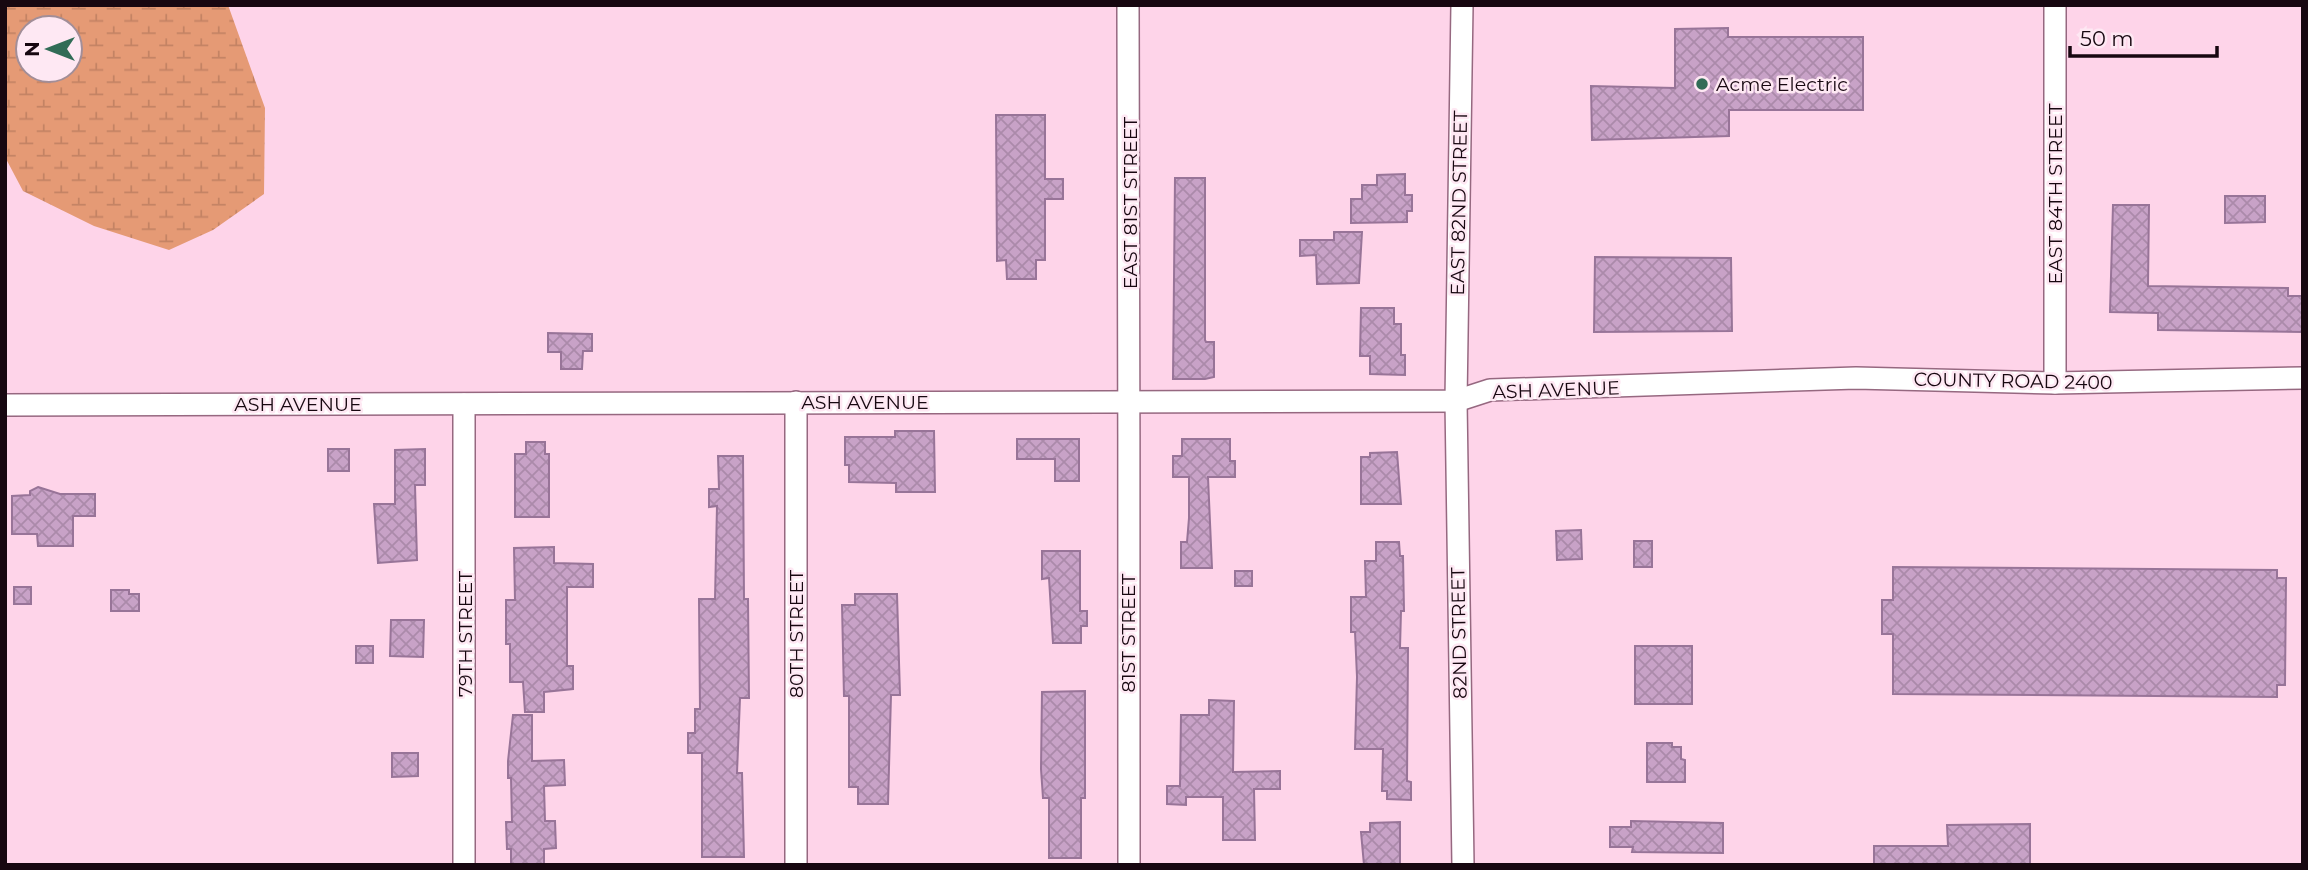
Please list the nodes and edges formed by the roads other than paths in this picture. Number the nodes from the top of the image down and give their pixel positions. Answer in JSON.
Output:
{"nodes":[{"id":1,"x":1128,"y":5,"type":"edge"},
{"id":2,"x":1462,"y":5,"type":"edge"},
{"id":3,"x":2055,"y":5,"type":"edge"},
{"id":4,"x":2303,"y":378,"type":"edge"},
{"id":5,"x":2055,"y":383,"type":"junction"},
{"id":6,"x":1723,"y":384,"type":"joint"},
{"id":7,"x":1456,"y":401,"type":"junction"},
{"id":8,"x":796,"y":402,"type":"junction"},
{"id":9,"x":1131,"y":402,"type":"junction"},
{"id":10,"x":464,"y":404,"type":"junction"},
{"id":11,"x":5,"y":405,"type":"edge"},
{"id":12,"x":464,"y":865,"type":"edge"},
{"id":13,"x":796,"y":865,"type":"edge"},
{"id":14,"x":1129,"y":865,"type":"edge"},
{"id":15,"x":1463,"y":865,"type":"edge"}],
"edges":[{"from":1,"to":9,"type":"street","name":"EAST 81ST STREET"},
{"from":2,"to":7,"type":"street","name":"EAST 82ND STREET"},
{"from":3,"to":5,"type":"street","name":"EAST 84TH STREET"},
{"from":4,"to":5,"type":"street","name":"COUNTY ROAD 2400"},
{"from":5,"to":6,"type":"street","name":"COUNTY ROAD 2400"},
{"from":6,"to":7,"type":"street","name":"ASH AVENUE"},
{"from":7,"to":9,"type":"street","name":"ASH AVENUE"},
{"from":7,"to":15,"type":"street","name":"82ND STREET"},
{"from":8,"to":9,"type":"street","name":"ASH AVENUE"},
{"from":8,"to":10,"type":"street","name":"ASH AVENUE"},
{"from":8,"to":13,"type":"street","name":"80TH STREET"},
{"from":9,"to":14,"type":"street","name":"81ST STREET"},
{"from":10,"to":11,"type":"street","name":"ASH AVENUE"},
{"from":10,"to":12,"type":"street","name":"79TH STREET"}]}
